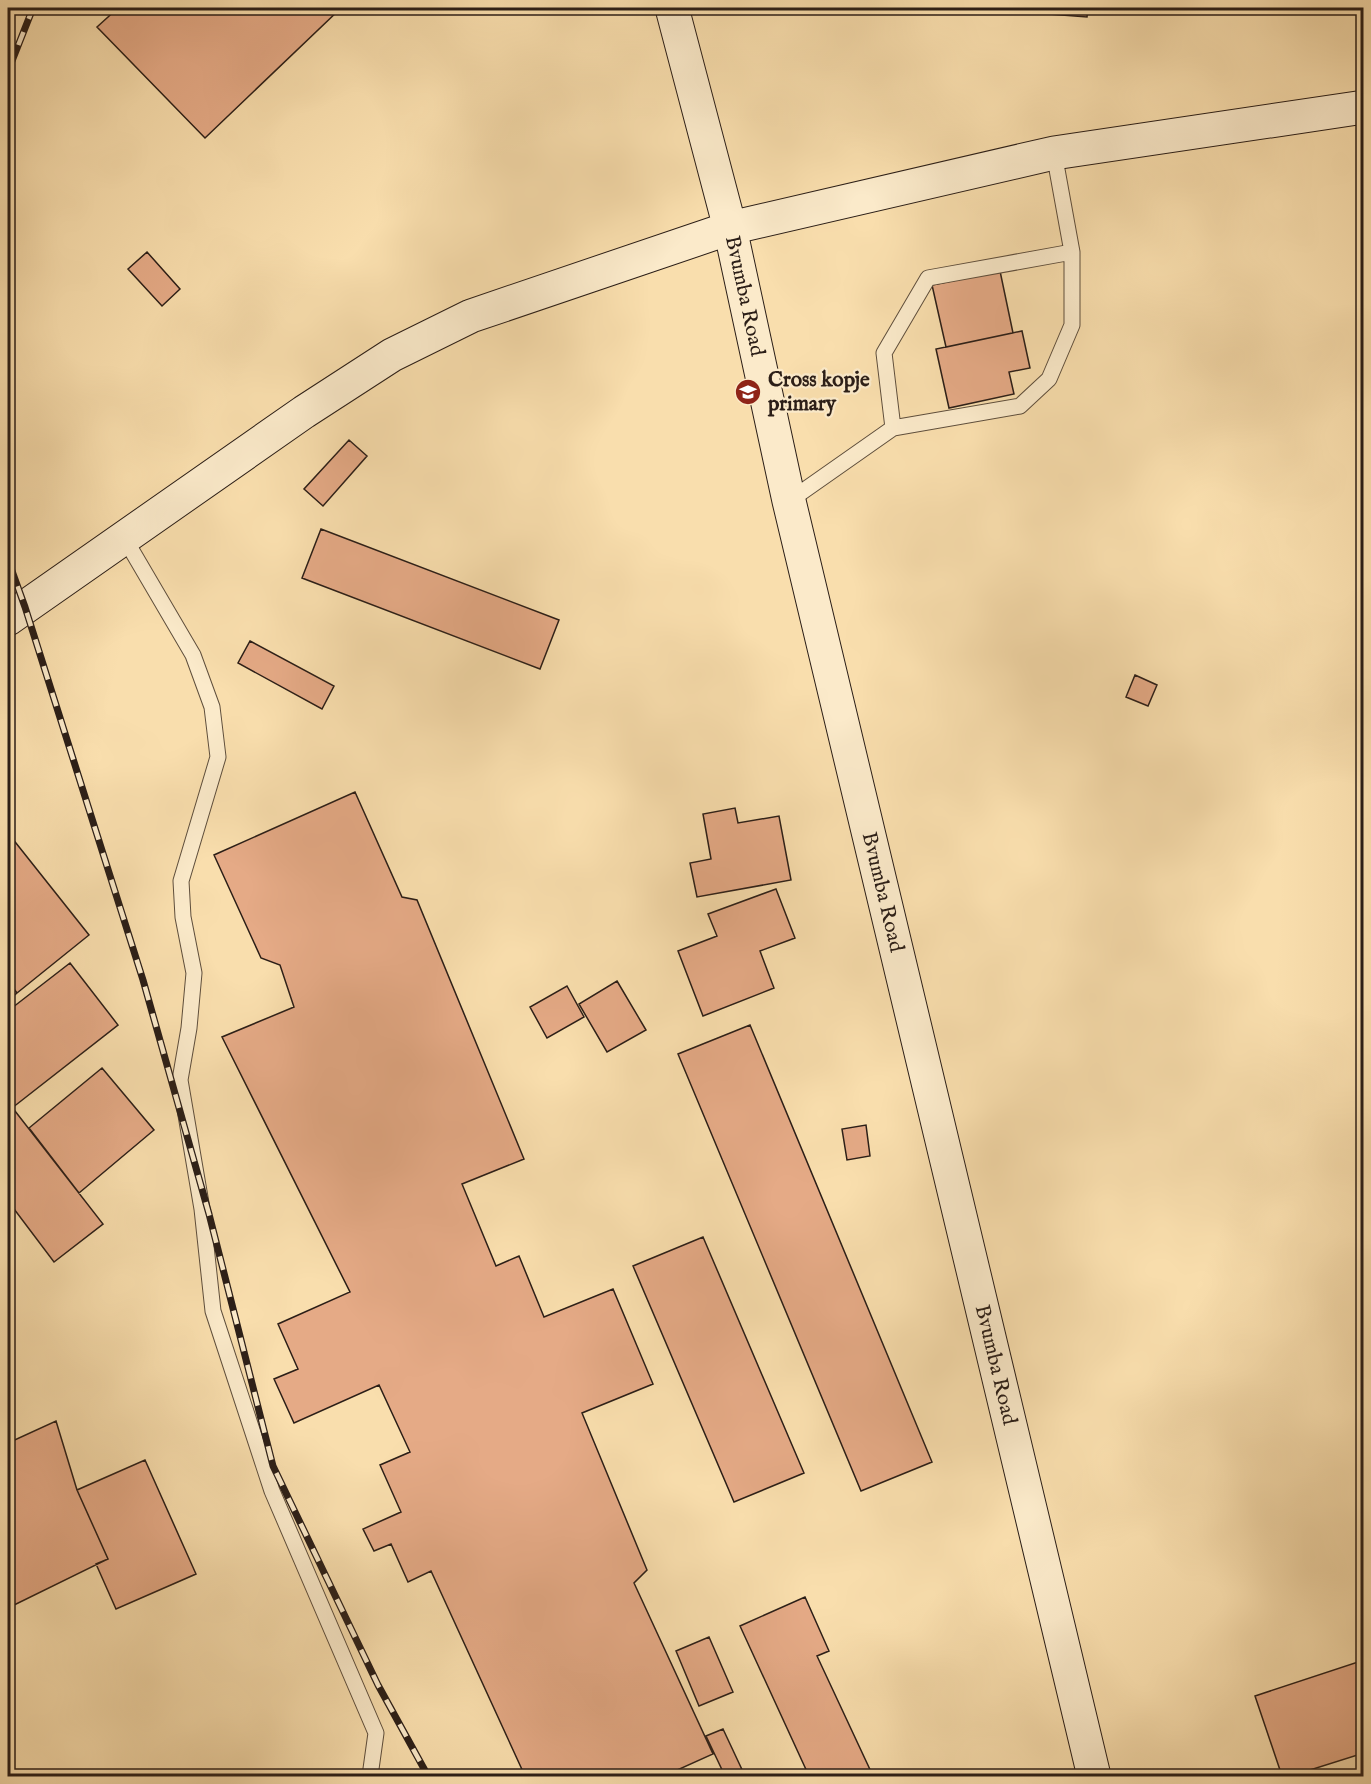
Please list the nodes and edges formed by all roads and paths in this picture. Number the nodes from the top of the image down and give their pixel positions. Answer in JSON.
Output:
{"nodes":[{"id":1,"x":672,"y":8,"type":"edge"},
{"id":2,"x":1364,"y":107,"type":"edge"},
{"id":3,"x":1054,"y":153,"type":"junction"},
{"id":4,"x":730,"y":228,"type":"junction"},
{"id":5,"x":1072,"y":252,"type":"junction"},
{"id":6,"x":893,"y":428,"type":"junction"},
{"id":7,"x":789,"y":501,"type":"junction"},
{"id":8,"x":125,"y":538,"type":"junction"},
{"id":9,"x":8,"y":619,"type":"edge"},
{"id":10,"x":370,"y":1776,"type":"edge"},
{"id":11,"x":1094,"y":1776,"type":"edge"}],
"edges":[{"from":1,"to":4,"type":"street","name":"Bvumba Road"},
{"from":2,"to":3,"type":"street"},
{"from":3,"to":4,"type":"street"},
{"from":3,"to":5,"type":"lane"},
{"from":4,"to":7,"type":"street","name":"Bvumba Road"},
{"from":4,"to":8,"type":"street"},
{"from":5,"to":6,"type":"lane"},
{"from":5,"to":6,"type":"lane"},
{"from":6,"to":7,"type":"lane"},
{"from":7,"to":11,"type":"street","name":"Bvumba Road"},
{"from":8,"to":9,"type":"street"},
{"from":8,"to":10,"type":"lane"}]}
